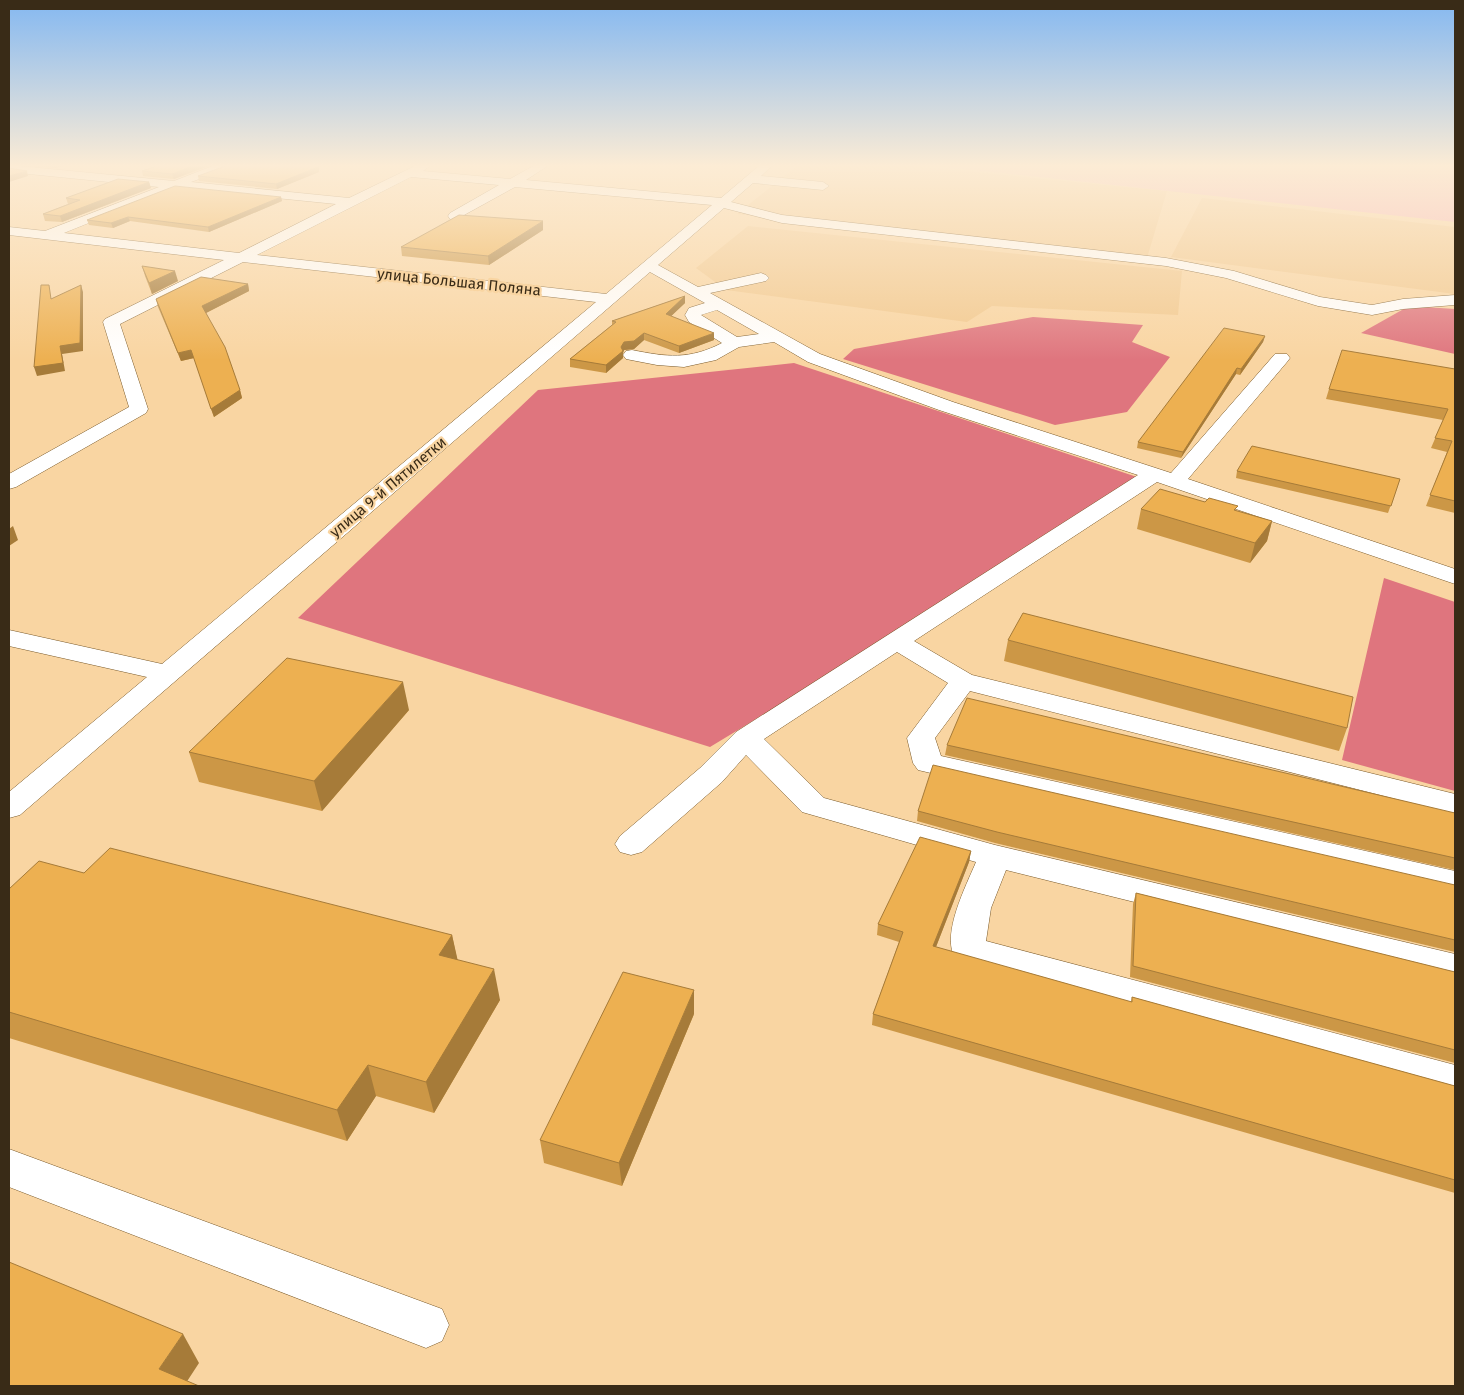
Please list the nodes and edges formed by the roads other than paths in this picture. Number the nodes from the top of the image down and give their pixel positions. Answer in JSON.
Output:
{"nodes":[{"id":1,"x":59,"y":230,"type":"edge"},
{"id":2,"x":293,"y":230,"type":"edge"},
{"id":3,"x":692,"y":230,"type":"edge"},
{"id":4,"x":876,"y":230,"type":"edge"},
{"id":5,"x":9,"y":231,"type":"edge"},
{"id":6,"x":32,"y":234,"type":"junction"},
{"id":7,"x":47,"y":235,"type":"junction"},
{"id":8,"x":9,"y":243,"type":"edge"},
{"id":9,"x":239,"y":257,"type":"junction"},
{"id":10,"x":650,"y":266,"type":"junction"},
{"id":11,"x":761,"y":278,"type":"dead end"},
{"id":12,"x":695,"y":292,"type":"junction"},
{"id":13,"x":611,"y":299,"type":"junction"},
{"id":14,"x":1455,"y":300,"type":"edge"},
{"id":15,"x":717,"y":305,"type":"junction"},
{"id":16,"x":775,"y":337,"type":"junction"},
{"id":17,"x":734,"y":343,"type":"junction"},
{"id":18,"x":632,"y":355,"type":"dead end"},
{"id":19,"x":1281,"y":358,"type":"dead end"},
{"id":20,"x":1165,"y":478,"type":"junction"},
{"id":21,"x":9,"y":483,"type":"edge"},
{"id":22,"x":1455,"y":577,"type":"edge"},
{"id":23,"x":9,"y":638,"type":"edge"},
{"id":24,"x":896,"y":641,"type":"junction"},
{"id":25,"x":167,"y":673,"type":"junction"},
{"id":26,"x":963,"y":681,"type":"junction"},
{"id":27,"x":746,"y":738,"type":"junction"},
{"id":28,"x":1455,"y":804,"type":"edge"},
{"id":29,"x":9,"y":808,"type":"edge"},
{"id":30,"x":632,"y":844,"type":"dead end"},
{"id":31,"x":995,"y":856,"type":"junction"},
{"id":32,"x":1455,"y":883,"type":"edge"},
{"id":33,"x":1455,"y":968,"type":"edge"},
{"id":34,"x":1455,"y":1081,"type":"edge"},
{"id":35,"x":9,"y":1168,"type":"edge"},
{"id":36,"x":426,"y":1326,"type":"dead end"}],
"edges":[{"from":1,"to":7,"type":"street"},
{"from":2,"to":9,"type":"street"},
{"from":3,"to":10,"type":"street","name":"улица 9-й Пятилетки"},
{"from":4,"to":14,"type":"street"},
{"from":5,"to":6,"type":"street","name":"улица Большая Поляна"},
{"from":6,"to":7,"type":"street","name":"улица Большая Поляна"},
{"from":6,"to":8,"type":"street"},
{"from":7,"to":9,"type":"street","name":"улица Большая Поляна"},
{"from":9,"to":13,"type":"street","name":"улица Большая Поляна"},
{"from":9,"to":21,"type":"street"},
{"from":10,"to":12,"type":"street"},
{"from":10,"to":13,"type":"street","name":"улица 9-й Пятилетки"},
{"from":11,"to":12,"type":"street"},
{"from":12,"to":15,"type":"street"},
{"from":13,"to":25,"type":"street","name":"улица 9-й Пятилетки"},
{"from":15,"to":16,"type":"street"},
{"from":15,"to":17,"type":"street"},
{"from":16,"to":17,"type":"street"},
{"from":16,"to":20,"type":"street"},
{"from":17,"to":18,"type":"street"},
{"from":19,"to":20,"type":"street"},
{"from":20,"to":22,"type":"street"},
{"from":20,"to":24,"type":"street"},
{"from":23,"to":25,"type":"street"},
{"from":24,"to":26,"type":"street"},
{"from":24,"to":27,"type":"street"},
{"from":25,"to":29,"type":"street","name":"улица 9-й Пятилетки"},
{"from":26,"to":28,"type":"street"},
{"from":26,"to":32,"type":"street"},
{"from":27,"to":30,"type":"street"},
{"from":27,"to":31,"type":"street"},
{"from":31,"to":33,"type":"street"},
{"from":31,"to":34,"type":"street"},
{"from":35,"to":36,"type":"street"}]}
